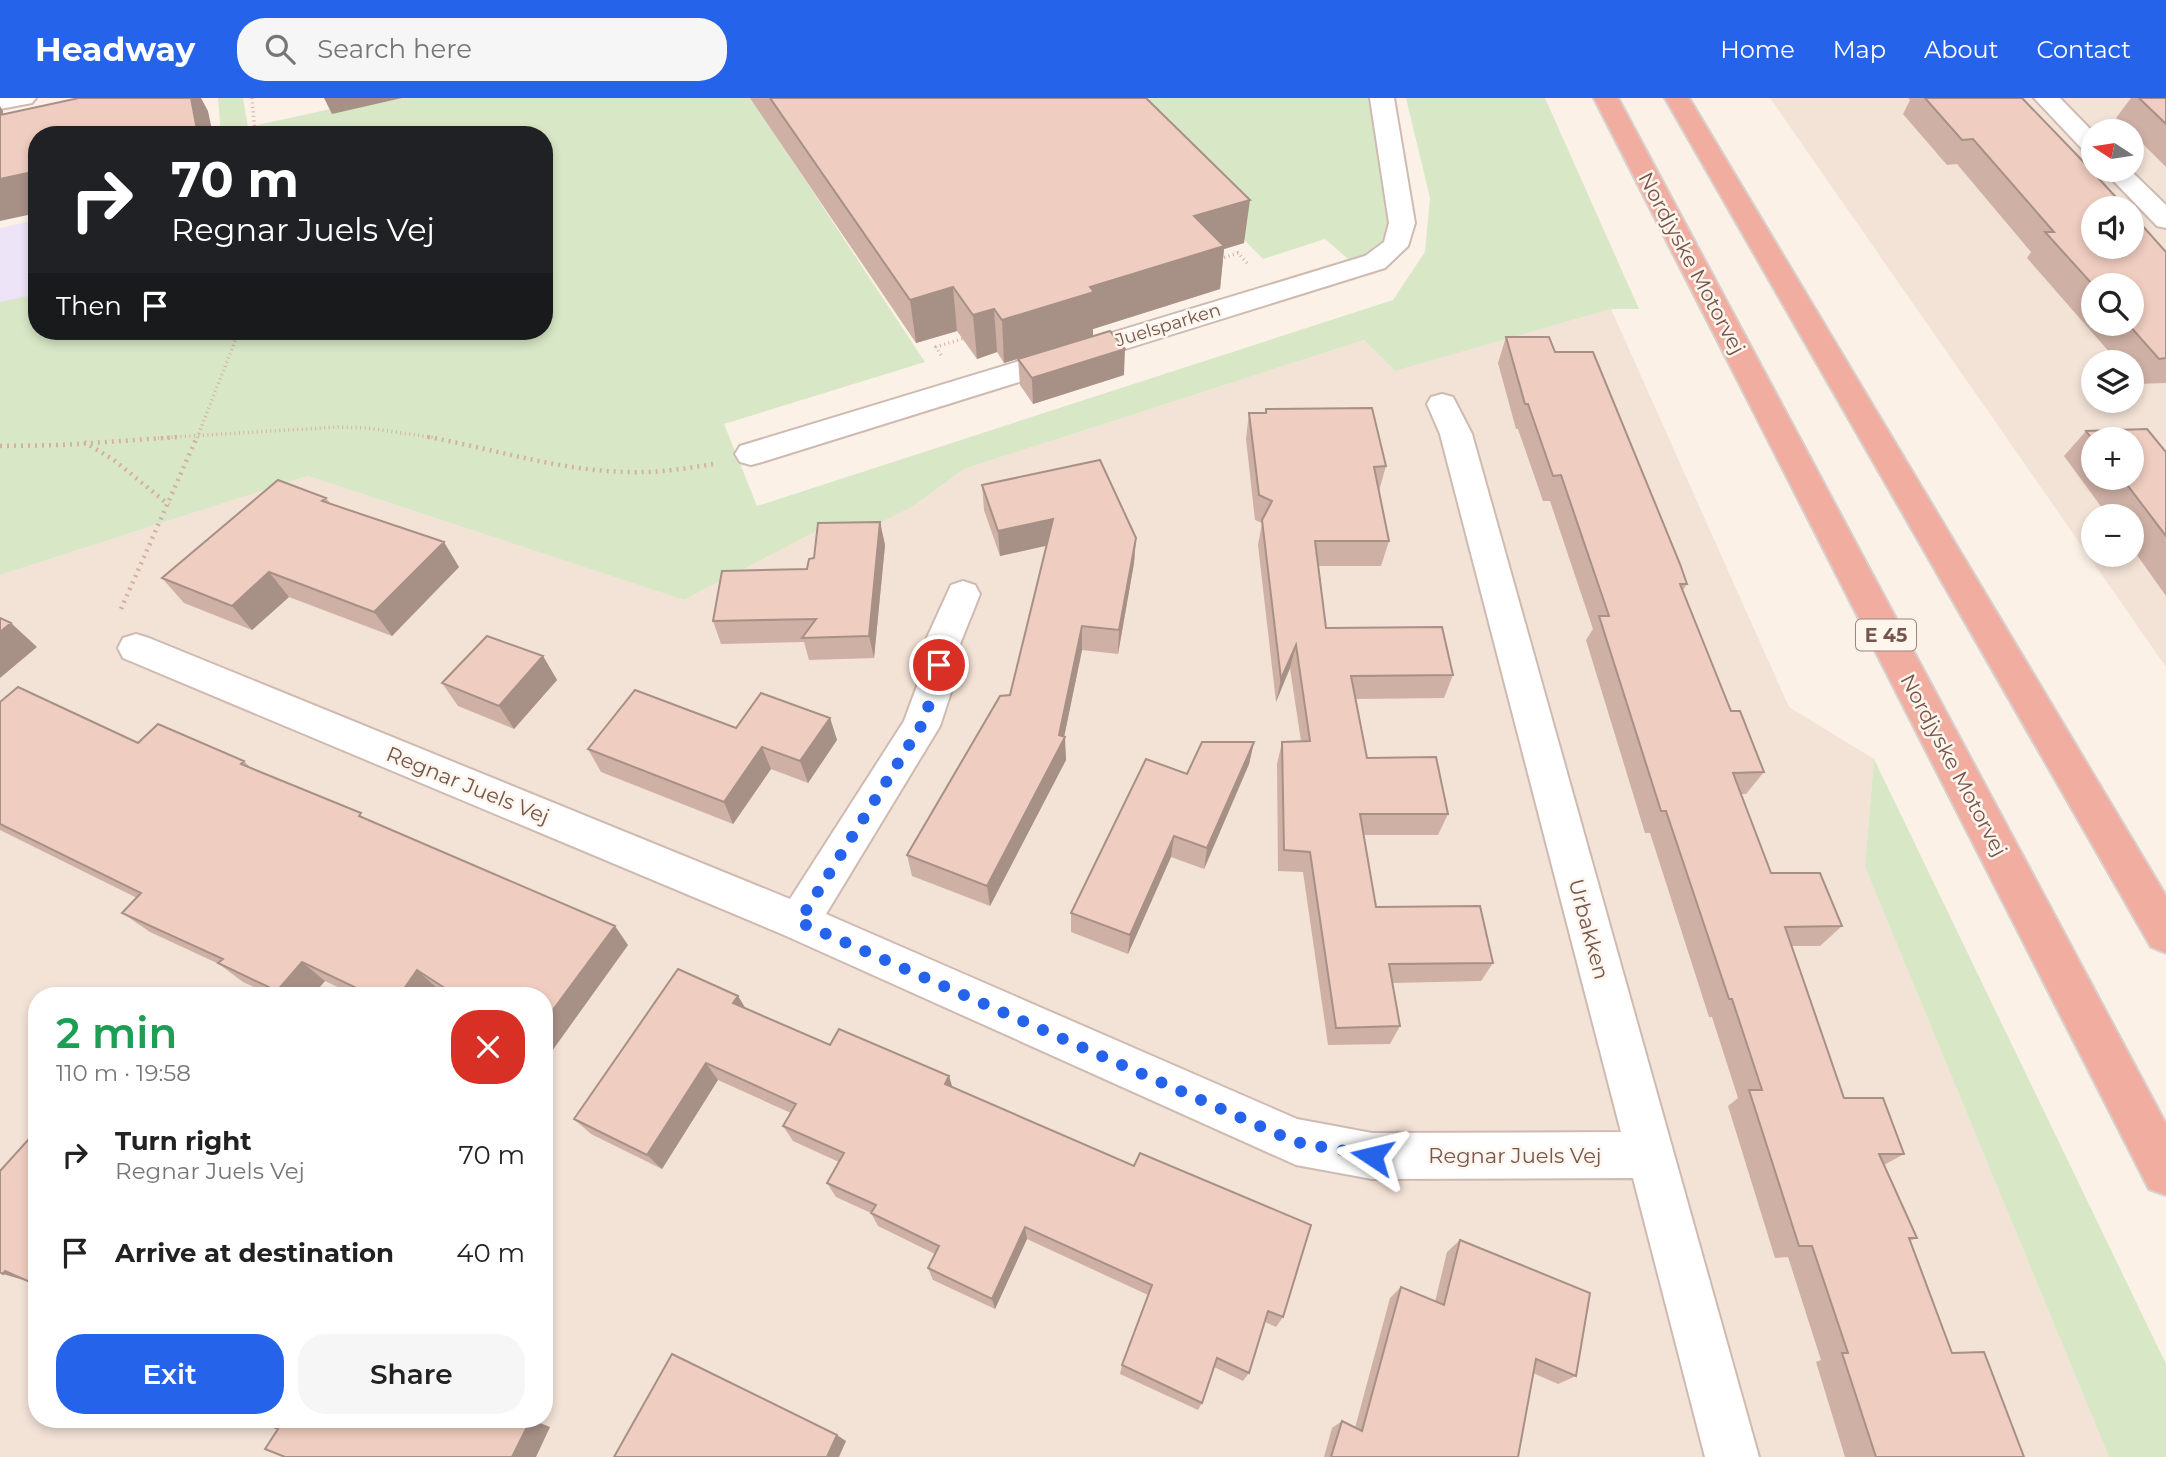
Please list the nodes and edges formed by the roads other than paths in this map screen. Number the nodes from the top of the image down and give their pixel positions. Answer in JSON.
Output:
{"nodes":[{"id":1,"x":24,"y":98,"type":"edge"},
{"id":2,"x":1382,"y":98,"type":"edge"},
{"id":3,"x":1605,"y":98,"type":"edge"},
{"id":4,"x":1677,"y":98,"type":"edge"},
{"id":5,"x":2046,"y":98,"type":"edge"},
{"id":6,"x":0,"y":102,"type":"edge"},
{"id":7,"x":2081,"y":134,"type":"edge"},
{"id":8,"x":2128,"y":182,"type":"edge"},
{"id":9,"x":2166,"y":220,"type":"edge"},
{"id":10,"x":1441,"y":404,"type":"dead end"},
{"id":11,"x":751,"y":454,"type":"road end"},
{"id":12,"x":962,"y":594,"type":"dead end"},
{"id":13,"x":136,"y":648,"type":"road end"},
{"id":14,"x":799,"y":922,"type":"junction"},
{"id":15,"x":2166,"y":934,"type":"edge"},
{"id":16,"x":1650,"y":1155,"type":"junction"},
{"id":17,"x":2166,"y":1172,"type":"edge"},
{"id":18,"x":1731,"y":1457,"type":"edge"}],
"edges":[{"from":1,"to":6,"type":"street"},
{"from":2,"to":11,"type":"street","name":"Juelsparken"},
{"from":3,"to":17,"type":"highway","name":"Nordjyske Motorvej","number":"E 45"},
{"from":4,"to":15,"type":"highway"},
{"from":5,"to":7,"type":"street"},
{"from":8,"to":9,"type":"street"},
{"from":10,"to":16,"type":"street","name":"Urbakken"},
{"from":12,"to":14,"type":"street"},
{"from":13,"to":14,"type":"street","name":"Regnar Juels Vej"},
{"from":14,"to":16,"type":"street","name":"Regnar Juels Vej"},
{"from":16,"to":18,"type":"street","name":"Urbakken"}]}
